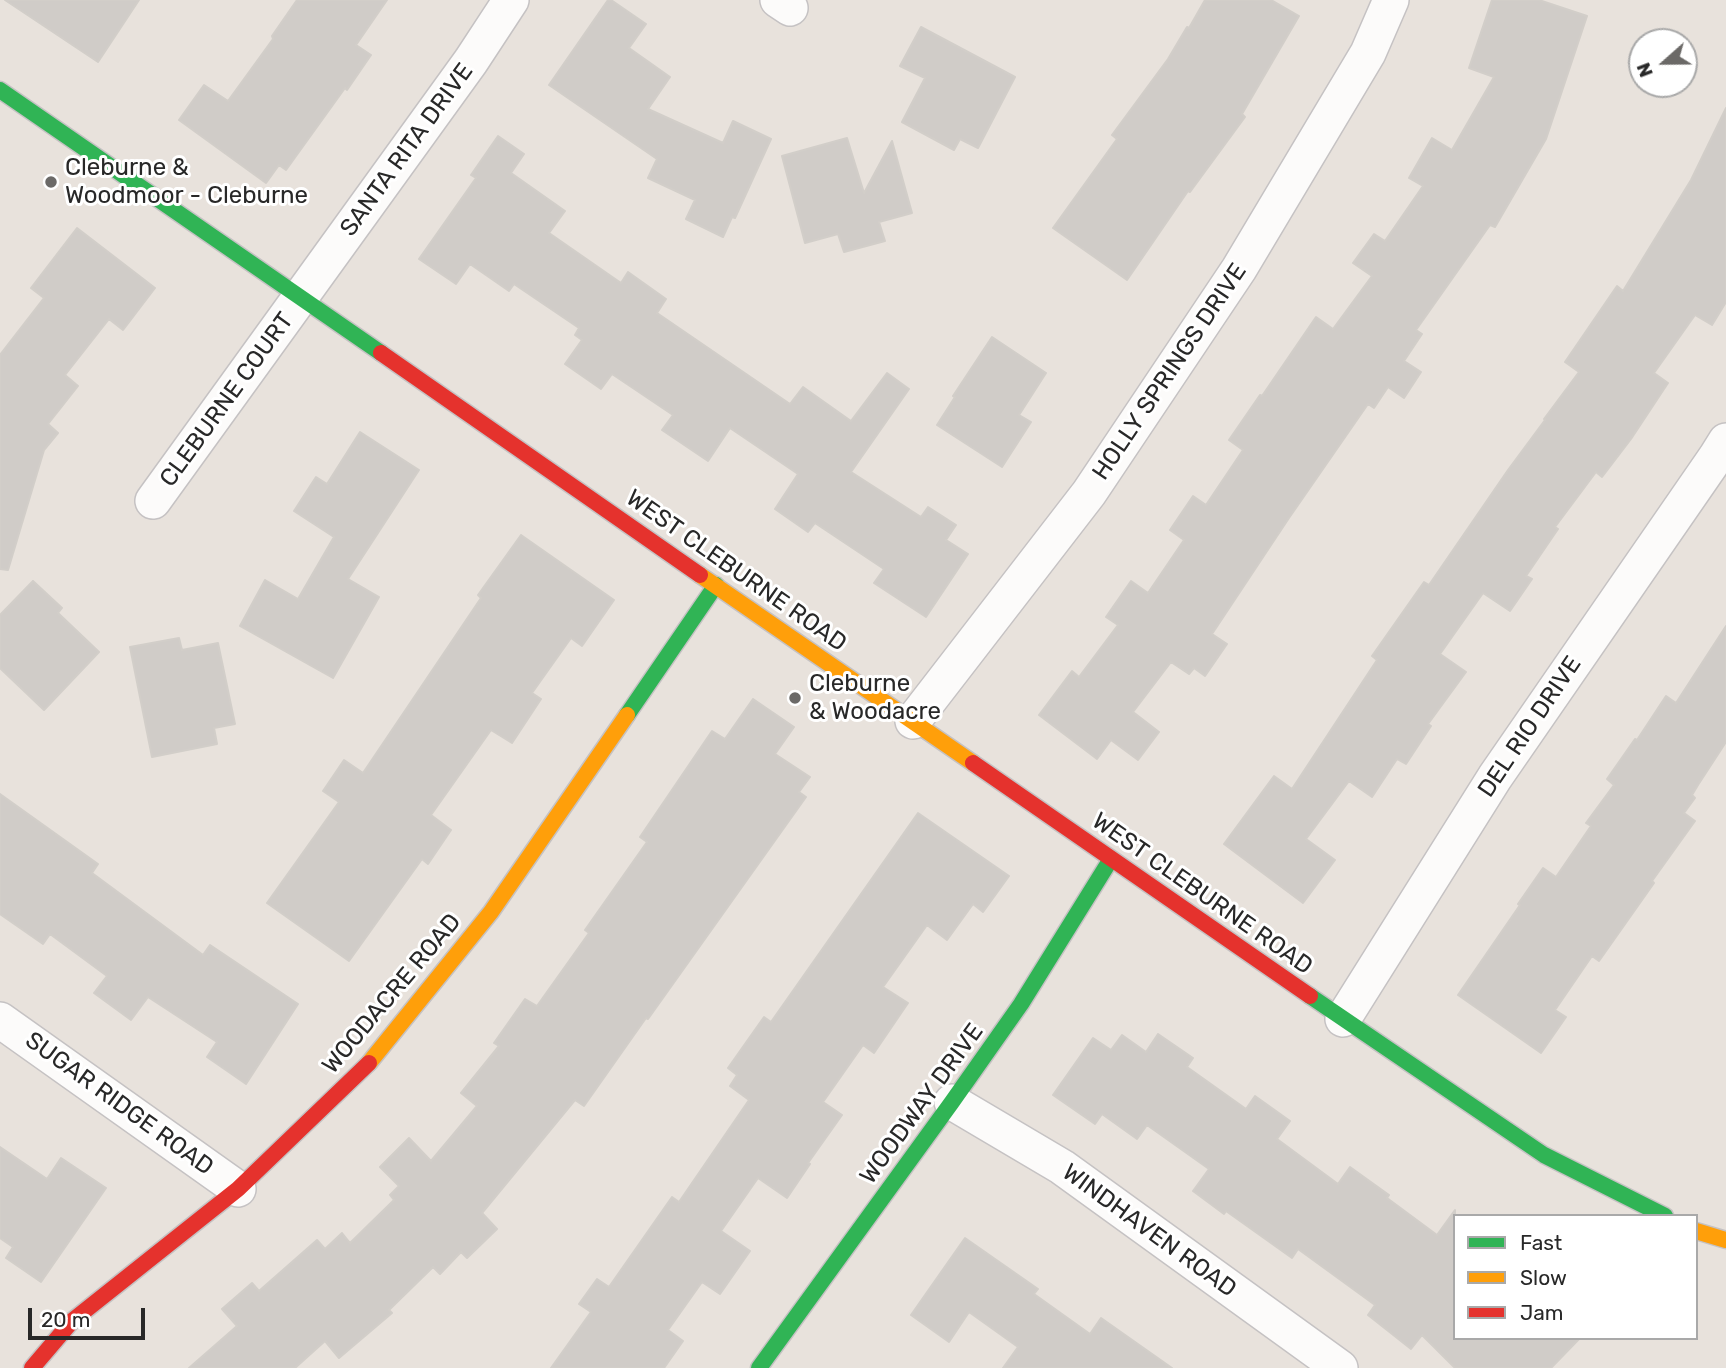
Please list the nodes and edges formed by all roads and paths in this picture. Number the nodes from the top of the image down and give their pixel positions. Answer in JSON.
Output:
{"nodes":[{"id":1,"x":512,"y":0,"type":"edge"},
{"id":2,"x":1391,"y":0,"type":"edge"},
{"id":3,"x":0,"y":90,"type":"edge"},
{"id":4,"x":300,"y":298,"type":"junction"},
{"id":5,"x":1726,"y":441,"type":"edge"},
{"id":6,"x":153,"y":501,"type":"dead end"},
{"id":7,"x":716,"y":585,"type":"junction"},
{"id":8,"x":913,"y":721,"type":"junction"},
{"id":9,"x":1111,"y":859,"type":"junction"},
{"id":10,"x":1343,"y":1019,"type":"junction"},
{"id":11,"x":0,"y":1020,"type":"edge"},
{"id":12,"x":953,"y":1102,"type":"junction"},
{"id":13,"x":238,"y":1189,"type":"junction"},
{"id":14,"x":1661,"y":1214,"type":"edge"},
{"id":15,"x":1698,"y":1232,"type":"edge"},
{"id":16,"x":1726,"y":1240,"type":"edge"},
{"id":17,"x":32,"y":1368,"type":"edge"},
{"id":18,"x":759,"y":1368,"type":"edge"},
{"id":19,"x":1340,"y":1368,"type":"edge"}],
"edges":[{"from":1,"to":4,"type":"street","name":"SANTA RITA DRIVE"},
{"from":2,"to":8,"type":"street","name":"HOLLY SPRINGS DRIVE"},
{"from":3,"to":4,"type":"street","name":"WEST CLEBURNE ROAD"},
{"from":4,"to":6,"type":"street","name":"CLEBURNE COURT"},
{"from":4,"to":7,"type":"street","name":"WEST CLEBURNE ROAD"},
{"from":5,"to":10,"type":"street","name":"DEL RIO DRIVE"},
{"from":7,"to":8,"type":"street","name":"WEST CLEBURNE ROAD"},
{"from":7,"to":13,"type":"street","name":"WOODACRE ROAD"},
{"from":8,"to":9,"type":"street","name":"WEST CLEBURNE ROAD"},
{"from":9,"to":10,"type":"street","name":"WEST CLEBURNE ROAD"},
{"from":9,"to":12,"type":"street","name":"WOODWAY DRIVE"},
{"from":10,"to":14,"type":"street","name":"WEST CLEBURNE ROAD"},
{"from":11,"to":13,"type":"street","name":"SUGAR RIDGE ROAD"},
{"from":12,"to":18,"type":"street","name":"WOODWAY DRIVE"},
{"from":12,"to":19,"type":"street","name":"WINDHAVEN ROAD"},
{"from":13,"to":17,"type":"street","name":"WOODACRE ROAD"},
{"from":15,"to":16,"type":"street"}]}
